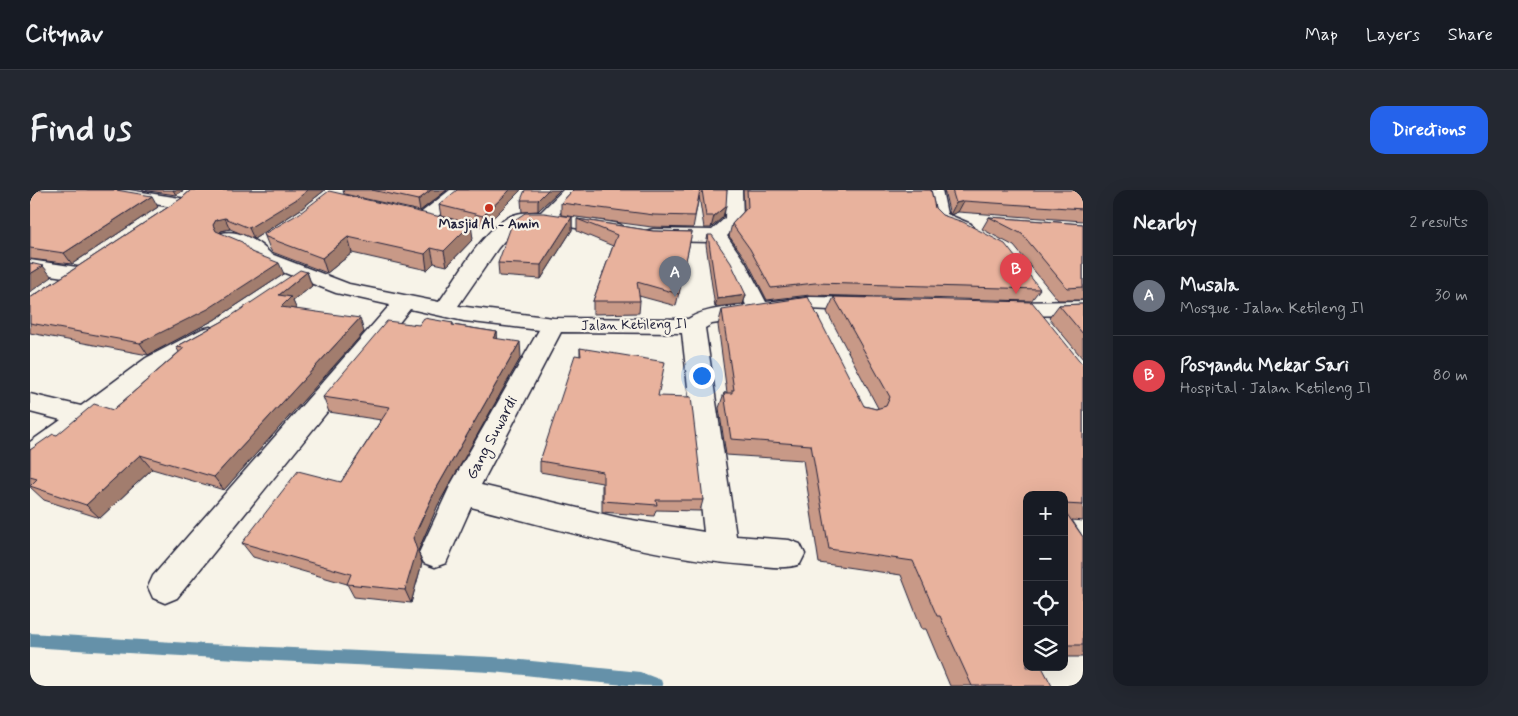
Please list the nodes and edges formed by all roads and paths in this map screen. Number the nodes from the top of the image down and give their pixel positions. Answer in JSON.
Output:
{"nodes":[{"id":1,"x":96,"y":190,"type":"edge"},
{"id":2,"x":460,"y":190,"type":"edge"},
{"id":3,"x":572,"y":190,"type":"edge"},
{"id":4,"x":734,"y":190,"type":"edge"},
{"id":5,"x":934,"y":190,"type":"edge"},
{"id":6,"x":405,"y":215,"type":"edge"},
{"id":7,"x":156,"y":219,"type":"edge"},
{"id":8,"x":544,"y":219,"type":"junction"},
{"id":9,"x":979,"y":229,"type":"edge"},
{"id":10,"x":717,"y":236,"type":"junction"},
{"id":11,"x":228,"y":237,"type":"edge"},
{"id":12,"x":30,"y":266,"type":"edge"},
{"id":13,"x":304,"y":273,"type":"junction"},
{"id":14,"x":54,"y":288,"type":"edge"},
{"id":15,"x":279,"y":289,"type":"edge"},
{"id":16,"x":405,"y":302,"type":"junction"},
{"id":17,"x":810,"y":303,"type":"junction"},
{"id":18,"x":1038,"y":303,"type":"junction"},
{"id":19,"x":890,"y":306,"type":"edge"},
{"id":20,"x":1083,"y":308,"type":"edge"},
{"id":21,"x":759,"y":309,"type":"junction"},
{"id":22,"x":979,"y":309,"type":"edge"},
{"id":23,"x":445,"y":310,"type":"junction"},
{"id":24,"x":231,"y":321,"type":"edge"},
{"id":25,"x":553,"y":325,"type":"junction"},
{"id":26,"x":693,"y":326,"type":"junction"},
{"id":27,"x":822,"y":326,"type":"edge"},
{"id":28,"x":1047,"y":333,"type":"edge"},
{"id":29,"x":30,"y":403,"type":"edge"},
{"id":30,"x":85,"y":416,"type":"junction"},
{"id":31,"x":30,"y":457,"type":"edge"},
{"id":32,"x":462,"y":493,"type":"junction"},
{"id":33,"x":722,"y":549,"type":"junction"},
{"id":34,"x":435,"y":553,"type":"dead end"},
{"id":35,"x":789,"y":554,"type":"dead end"},
{"id":36,"x":165,"y":587,"type":"dead end"}],
"edges":[{"from":1,"to":7,"type":"street"},
{"from":2,"to":6,"type":"street"},
{"from":3,"to":8,"type":"street"},
{"from":4,"to":10,"type":"street"},
{"from":5,"to":9,"type":"street"},
{"from":8,"to":10,"type":"street"},
{"from":8,"to":23,"type":"street"},
{"from":10,"to":21,"type":"street"},
{"from":11,"to":13,"type":"street","name":"Jalan Ketileng II"},
{"from":12,"to":14,"type":"street"},
{"from":13,"to":15,"type":"street"},
{"from":13,"to":16,"type":"street","name":"Jalan Ketileng II"},
{"from":16,"to":23,"type":"street","name":"Jalan Ketileng II"},
{"from":16,"to":36,"type":"street"},
{"from":17,"to":19,"type":"street","name":"Jalan Ketileng II"},
{"from":17,"to":21,"type":"street","name":"Jalan Ketileng II"},
{"from":17,"to":27,"type":"street"},
{"from":18,"to":20,"type":"street"},
{"from":18,"to":22,"type":"street"},
{"from":18,"to":28,"type":"street"},
{"from":21,"to":26,"type":"street","name":"Jalan Ketileng II"},
{"from":23,"to":25,"type":"street","name":"Jalan Ketileng II"},
{"from":24,"to":30,"type":"street"},
{"from":25,"to":26,"type":"street","name":"Jalan Ketileng II"},
{"from":25,"to":32,"type":"street","name":"Gang Suwardi"},
{"from":26,"to":33,"type":"street"},
{"from":29,"to":30,"type":"street"},
{"from":30,"to":31,"type":"street"},
{"from":32,"to":33,"type":"street"},
{"from":32,"to":34,"type":"street","name":"Gang Suwardi"},
{"from":33,"to":35,"type":"street"}]}
